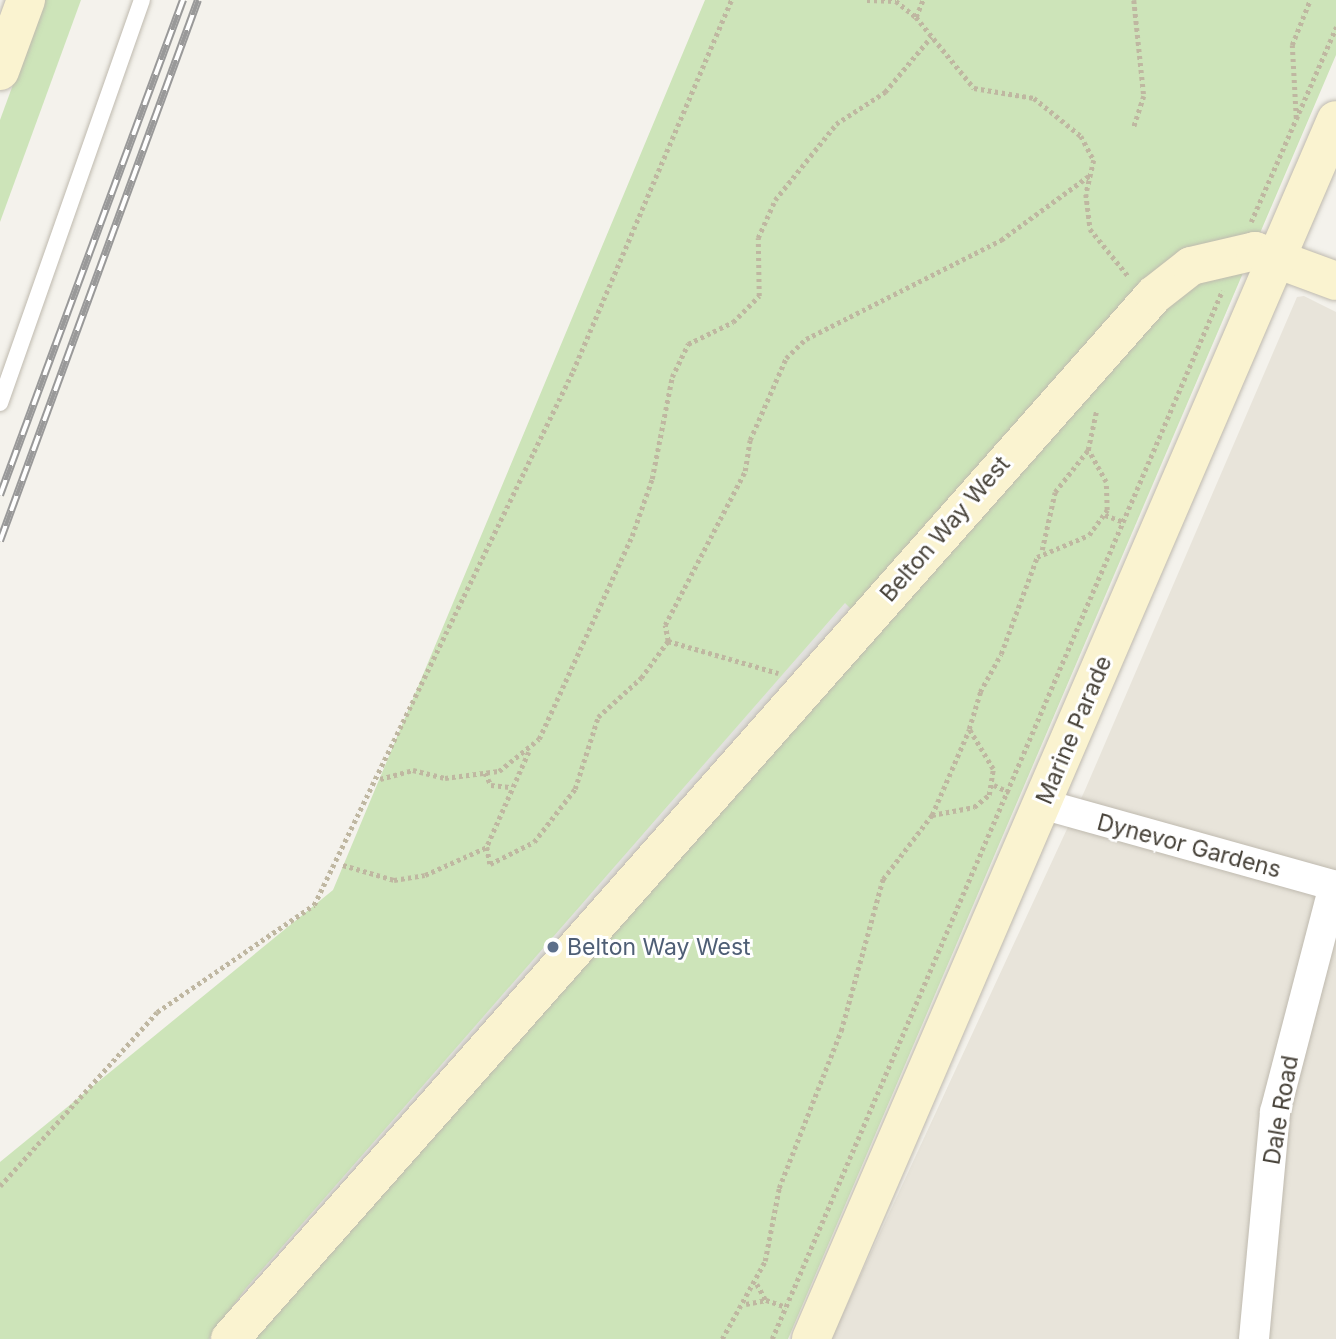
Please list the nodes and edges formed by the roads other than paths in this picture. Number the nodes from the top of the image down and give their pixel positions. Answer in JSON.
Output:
{"nodes":[{"id":1,"x":26,"y":0,"type":"edge"},
{"id":2,"x":142,"y":0,"type":"edge"},
{"id":3,"x":0,"y":71,"type":"edge"},
{"id":4,"x":1336,"y":120,"type":"edge"},
{"id":5,"x":1278,"y":254,"type":"junction"},
{"id":6,"x":1336,"y":281,"type":"edge"},
{"id":7,"x":0,"y":403,"type":"edge"},
{"id":8,"x":1042,"y":804,"type":"junction"},
{"id":9,"x":1335,"y":886,"type":"edge"},
{"id":10,"x":230,"y":1339,"type":"edge"},
{"id":11,"x":811,"y":1339,"type":"edge"},
{"id":12,"x":1254,"y":1339,"type":"edge"}],
"edges":[{"from":1,"to":3,"type":"street"},
{"from":2,"to":7,"type":"lane"},
{"from":4,"to":5,"type":"street","name":"Marine Parade"},
{"from":5,"to":6,"type":"street"},
{"from":5,"to":8,"type":"street","name":"Marine Parade"},
{"from":5,"to":10,"type":"street","name":"Belton Way West"},
{"from":8,"to":9,"type":"street","name":"Dynevor Gardens"},
{"from":8,"to":11,"type":"street","name":"Marine Parade"},
{"from":9,"to":12,"type":"street","name":"Dale Road"}]}
